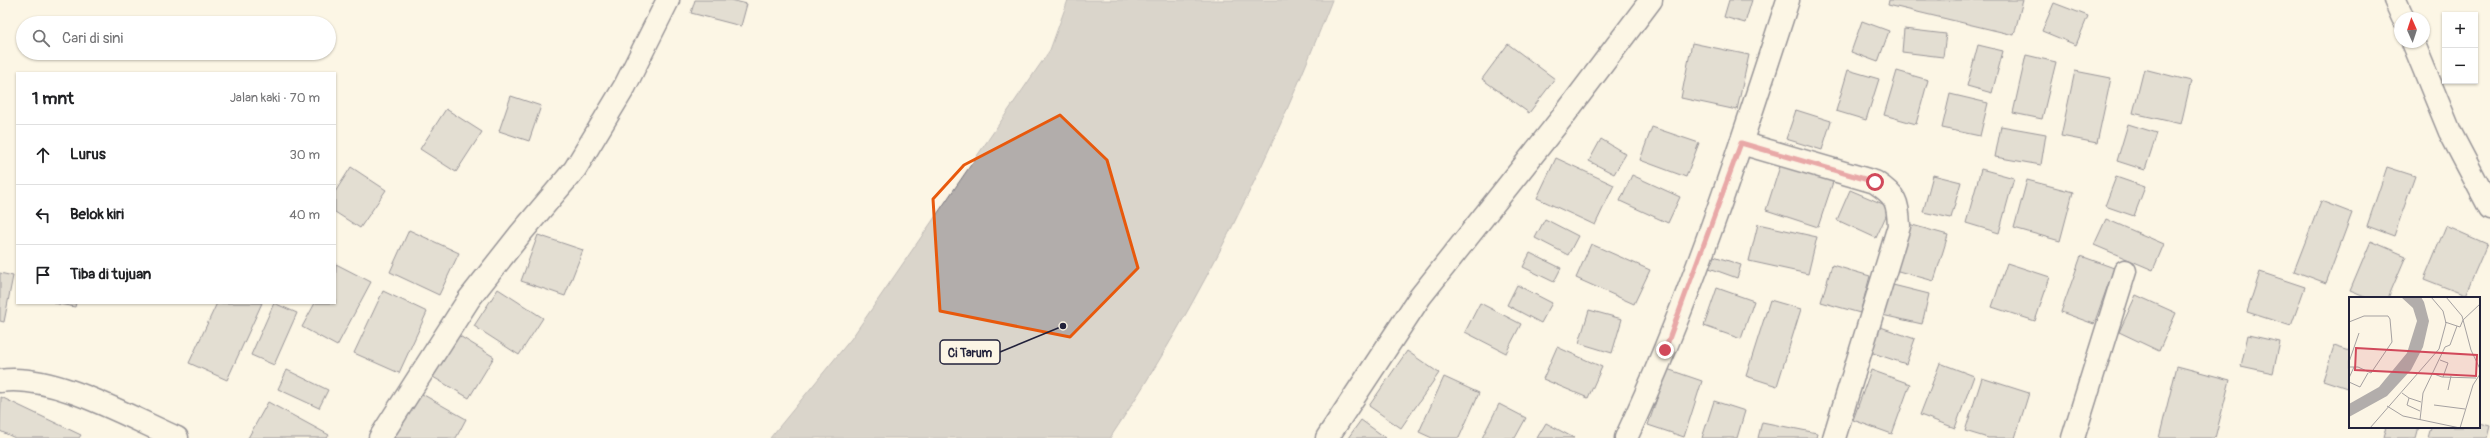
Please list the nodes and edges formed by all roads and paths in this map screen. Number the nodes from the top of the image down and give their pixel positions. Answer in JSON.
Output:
{"nodes":[{"id":1,"x":668,"y":0,"type":"edge"},
{"id":2,"x":1651,"y":0,"type":"edge"},
{"id":3,"x":1788,"y":0,"type":"edge"},
{"id":4,"x":2395,"y":0,"type":"edge"},
{"id":5,"x":2400,"y":12,"type":"edge"},
{"id":6,"x":2415,"y":48,"type":"edge"},
{"id":7,"x":1741,"y":143,"type":"junction"},
{"id":8,"x":2490,"y":208,"type":"edge"},
{"id":9,"x":2125,"y":271,"type":"dead end"},
{"id":10,"x":0,"y":381,"type":"edge"},
{"id":11,"x":1631,"y":436,"type":"edge"},
{"id":12,"x":177,"y":438,"type":"edge"},
{"id":13,"x":380,"y":438,"type":"edge"},
{"id":14,"x":1328,"y":438,"type":"edge"},
{"id":15,"x":1834,"y":438,"type":"edge"},
{"id":16,"x":2073,"y":438,"type":"edge"}],
"edges":[{"from":1,"to":13,"type":"street"},
{"from":2,"to":14,"type":"street"},
{"from":3,"to":7,"type":"street"},
{"from":4,"to":5,"type":"street"},
{"from":6,"to":8,"type":"street"},
{"from":7,"to":11,"type":"street"},
{"from":7,"to":15,"type":"street"},
{"from":9,"to":16,"type":"street"},
{"from":10,"to":12,"type":"street"}]}
